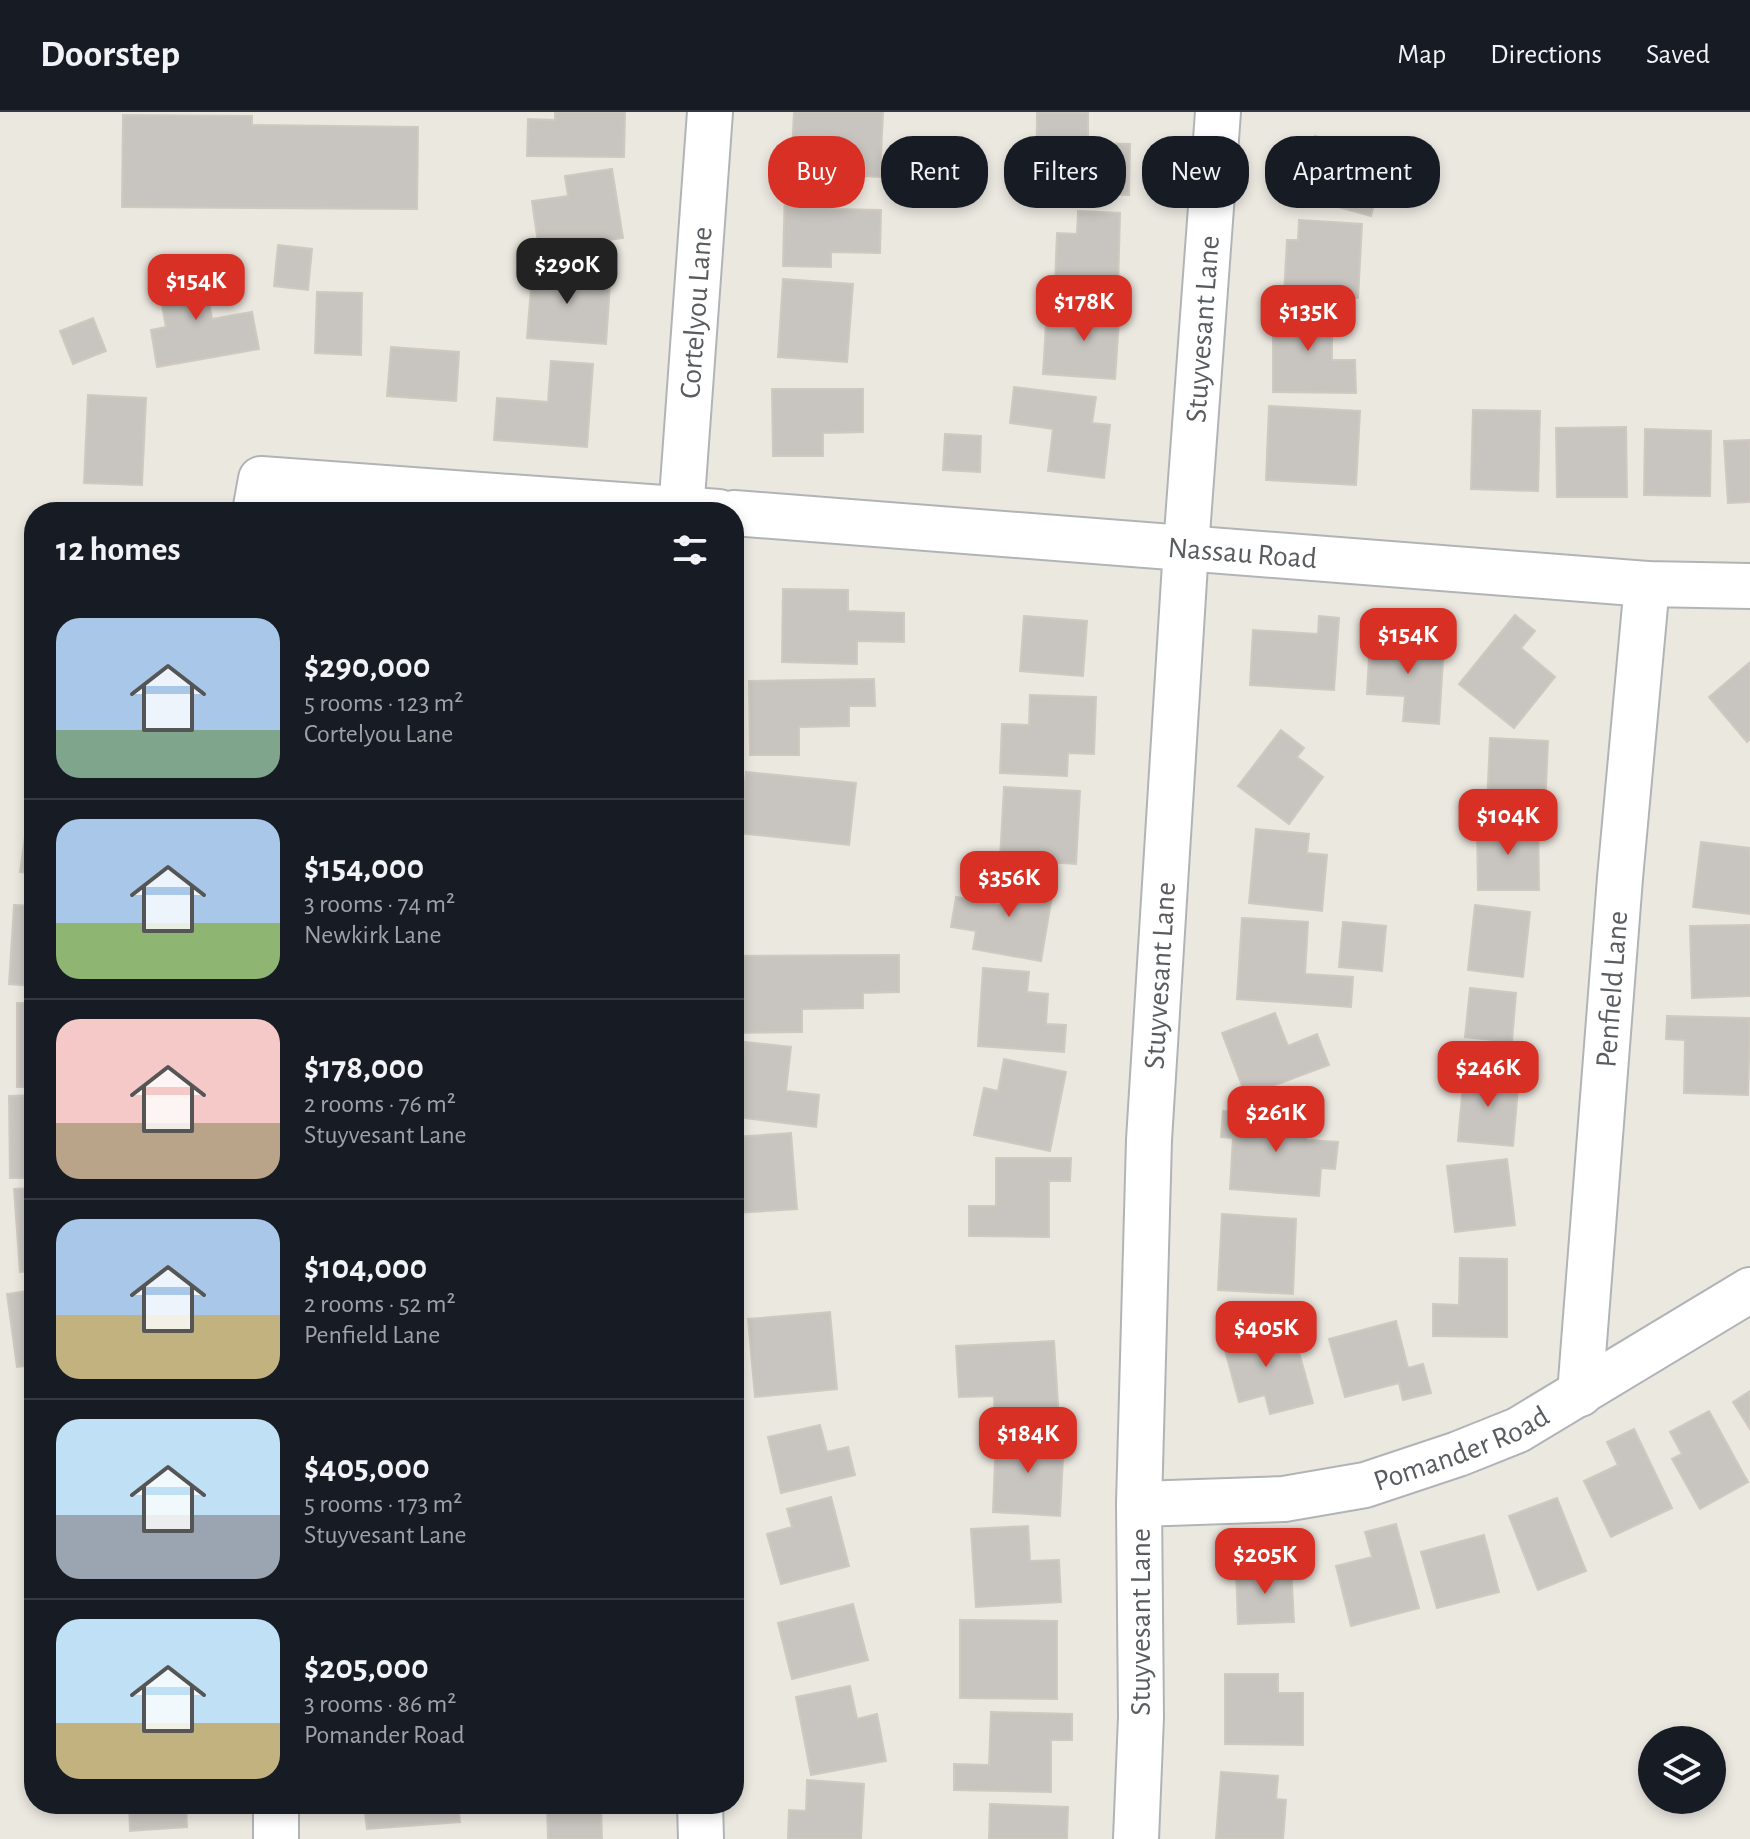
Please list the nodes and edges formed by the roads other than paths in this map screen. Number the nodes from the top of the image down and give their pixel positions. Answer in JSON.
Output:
{"nodes":[{"id":1,"x":710,"y":112,"type":"edge"},
{"id":2,"x":1218,"y":112,"type":"edge"},
{"id":3,"x":258,"y":496,"type":"edge"},
{"id":4,"x":432,"y":502,"type":"edge"},
{"id":5,"x":694,"y":502,"type":"edge"},
{"id":6,"x":744,"y":514,"type":"edge"},
{"id":7,"x":1186,"y":548,"type":"junction"},
{"id":8,"x":1647,"y":584,"type":"junction"},
{"id":9,"x":1750,"y":586,"type":"edge"},
{"id":10,"x":1750,"y":1290,"type":"edge"},
{"id":11,"x":1580,"y":1394,"type":"junction"},
{"id":12,"x":1139,"y":1504,"type":"junction"},
{"id":13,"x":276,"y":1814,"type":"edge"},
{"id":14,"x":700,"y":1814,"type":"edge"},
{"id":15,"x":276,"y":1839,"type":"edge"},
{"id":16,"x":701,"y":1839,"type":"edge"},
{"id":17,"x":1136,"y":1839,"type":"edge"}],
"edges":[{"from":1,"to":5,"type":"street","name":"Cortelyou Lane"},
{"from":2,"to":7,"type":"street","name":"Stuyvesant Lane"},
{"from":3,"to":4,"type":"street"},
{"from":6,"to":7,"type":"street","name":"Nassau Road"},
{"from":7,"to":8,"type":"street","name":"Nassau Road"},
{"from":7,"to":12,"type":"street","name":"Stuyvesant Lane"},
{"from":8,"to":9,"type":"street","name":"Nassau Road"},
{"from":8,"to":11,"type":"street","name":"Penfield Lane"},
{"from":10,"to":11,"type":"street","name":"Pomander Road"},
{"from":11,"to":12,"type":"street","name":"Pomander Road"},
{"from":12,"to":17,"type":"street","name":"Stuyvesant Lane"},
{"from":13,"to":15,"type":"street"},
{"from":14,"to":16,"type":"street"}]}
